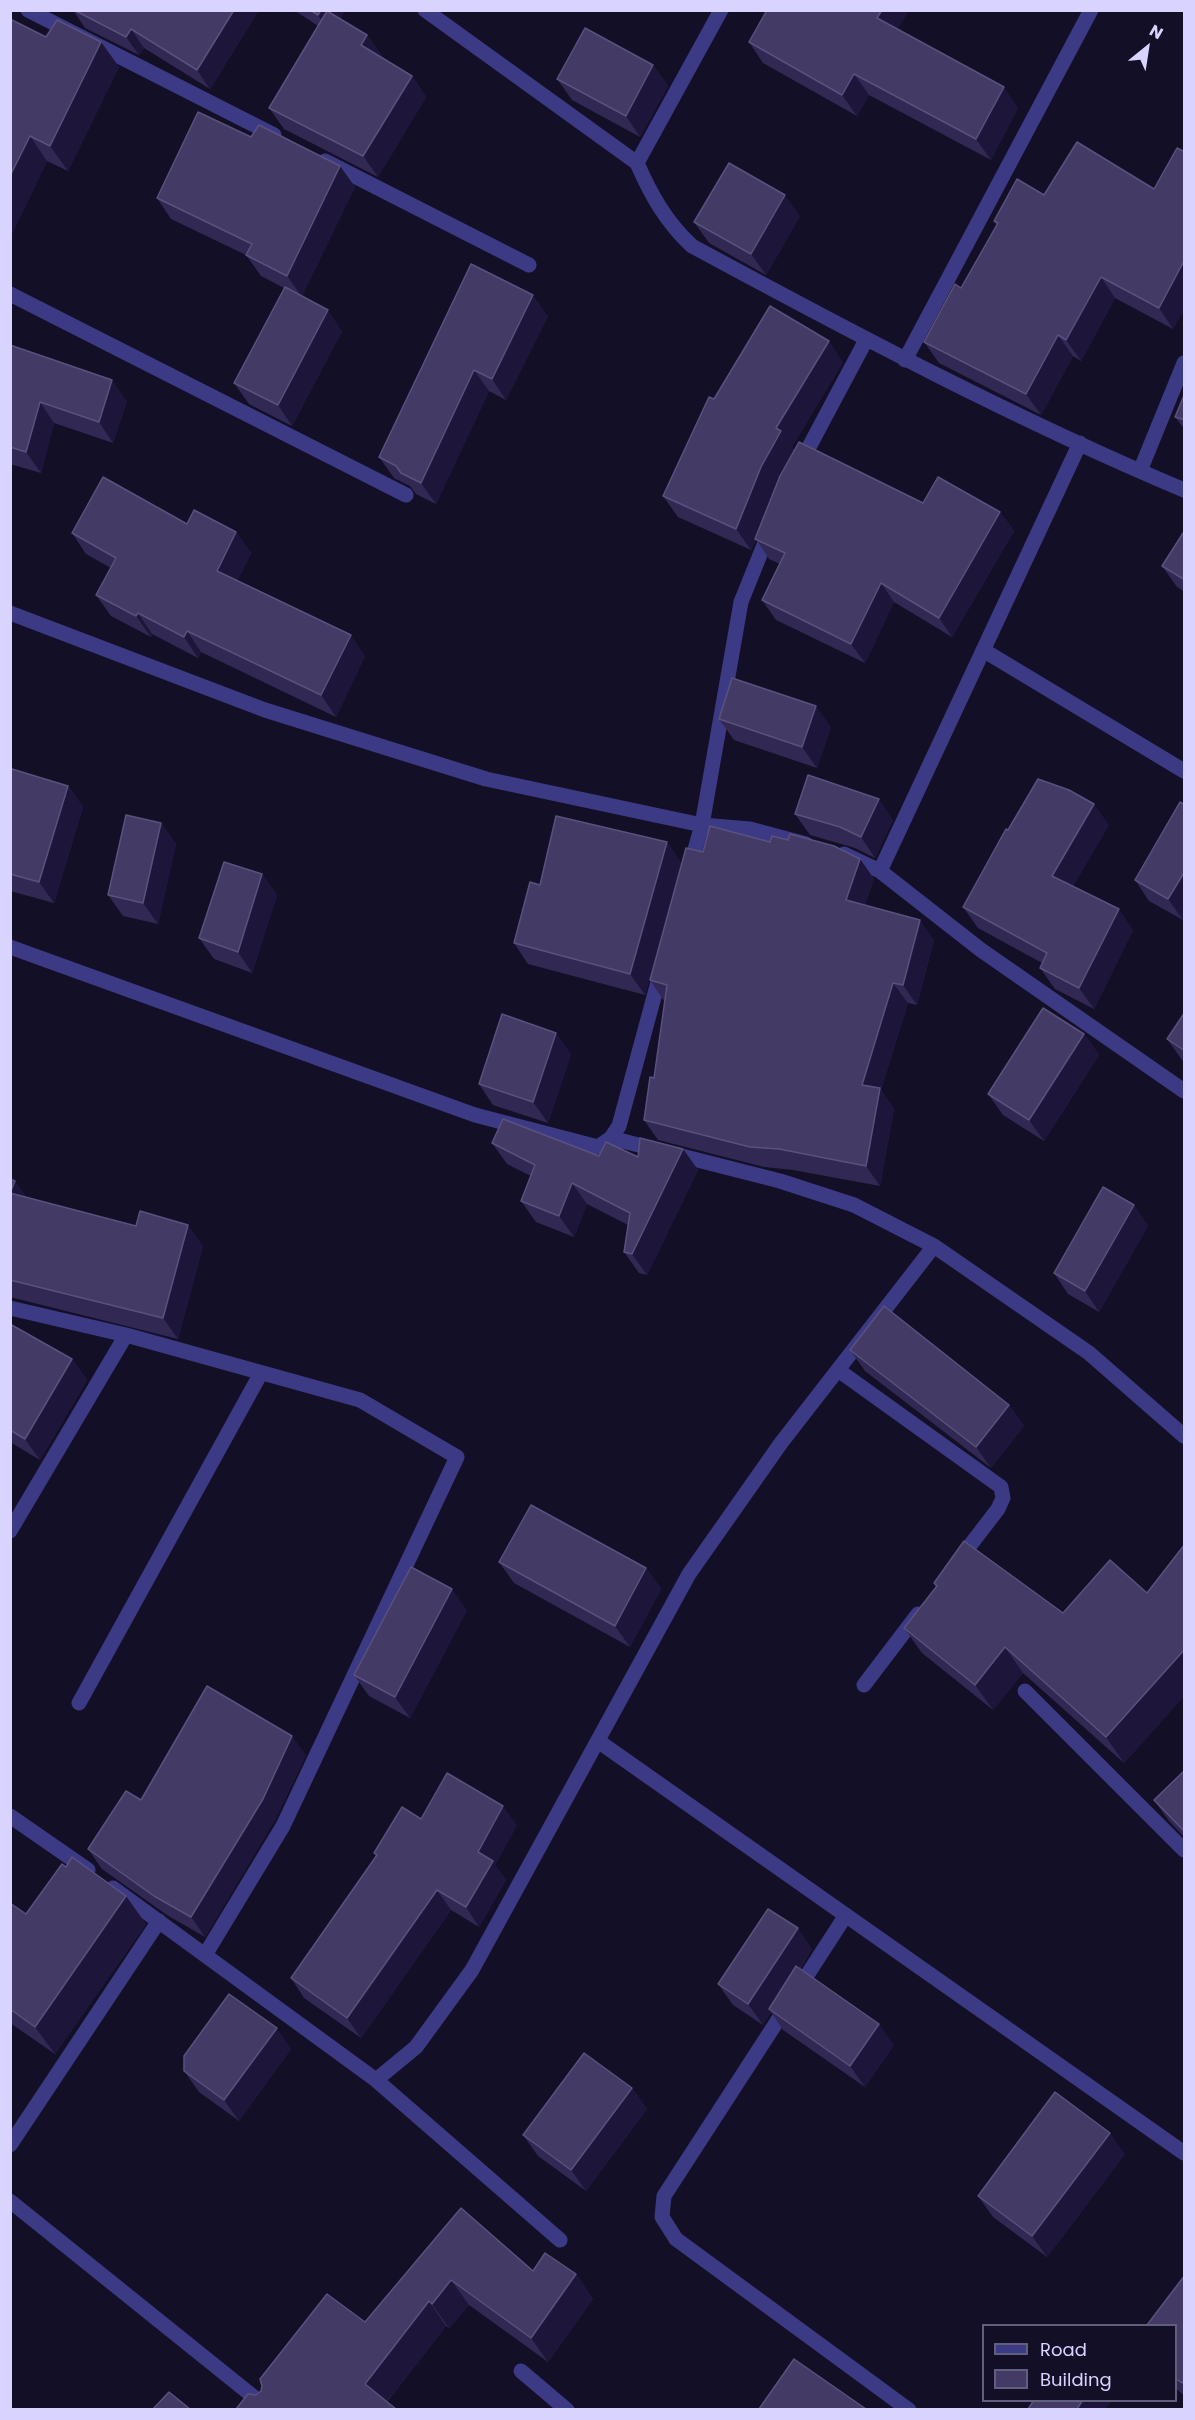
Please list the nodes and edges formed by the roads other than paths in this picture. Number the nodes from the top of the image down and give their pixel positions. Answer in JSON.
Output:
{"nodes":[{"id":1,"x":28,"y":10,"type":"edge"},
{"id":2,"x":425,"y":10,"type":"edge"},
{"id":3,"x":721,"y":10,"type":"edge"},
{"id":4,"x":1091,"y":10,"type":"edge"},
{"id":5,"x":284,"y":140,"type":"edge"},
{"id":6,"x":316,"y":156,"type":"edge"},
{"id":7,"x":637,"y":163,"type":"junction"},
{"id":8,"x":530,"y":265,"type":"dead end"},
{"id":9,"x":10,"y":294,"type":"edge"},
{"id":10,"x":866,"y":340,"type":"junction"},
{"id":11,"x":905,"y":360,"type":"junction"},
{"id":12,"x":1185,"y":363,"type":"edge"},
{"id":13,"x":1080,"y":443,"type":"junction"},
{"id":14,"x":1140,"y":471,"type":"junction"},
{"id":15,"x":790,"y":482,"type":"edge"},
{"id":16,"x":1185,"y":489,"type":"edge"},
{"id":17,"x":406,"y":495,"type":"edge"},
{"id":18,"x":776,"y":514,"type":"edge"},
{"id":19,"x":10,"y":613,"type":"edge"},
{"id":20,"x":983,"y":650,"type":"junction"},
{"id":21,"x":1185,"y":771,"type":"edge"},
{"id":22,"x":702,"y":825,"type":"junction"},
{"id":23,"x":880,"y":871,"type":"junction"},
{"id":24,"x":686,"y":880,"type":"edge"},
{"id":25,"x":10,"y":947,"type":"edge"},
{"id":26,"x":665,"y":959,"type":"edge"},
{"id":27,"x":1185,"y":1091,"type":"edge"},
{"id":28,"x":610,"y":1138,"type":"junction"},
{"id":29,"x":934,"y":1246,"type":"junction"},
{"id":30,"x":10,"y":1308,"type":"edge"},
{"id":31,"x":126,"y":1335,"type":"junction"},
{"id":32,"x":838,"y":1370,"type":"junction"},
{"id":33,"x":261,"y":1373,"type":"junction"},
{"id":34,"x":1185,"y":1436,"type":"edge"},
{"id":35,"x":10,"y":1531,"type":"edge"},
{"id":36,"x":948,"y":1574,"type":"edge"},
{"id":37,"x":927,"y":1602,"type":"edge"},
{"id":38,"x":864,"y":1685,"type":"dead end"},
{"id":39,"x":1025,"y":1691,"type":"edge"},
{"id":40,"x":79,"y":1703,"type":"dead end"},
{"id":41,"x":598,"y":1741,"type":"junction"},
{"id":42,"x":10,"y":1816,"type":"edge"},
{"id":43,"x":1185,"y":1850,"type":"edge"},
{"id":44,"x":846,"y":1916,"type":"junction"},
{"id":45,"x":159,"y":1921,"type":"junction"},
{"id":46,"x":205,"y":1955,"type":"junction"},
{"id":47,"x":376,"y":2080,"type":"junction"},
{"id":48,"x":10,"y":2145,"type":"edge"},
{"id":49,"x":1185,"y":2153,"type":"edge"},
{"id":50,"x":10,"y":2201,"type":"edge"},
{"id":51,"x":560,"y":2240,"type":"dead end"},
{"id":52,"x":520,"y":2371,"type":"dead end"},
{"id":53,"x":270,"y":2409,"type":"edge"},
{"id":54,"x":567,"y":2409,"type":"edge"},
{"id":55,"x":909,"y":2409,"type":"edge"}],
"edges":[{"from":1,"to":5,"type":"street"},
{"from":2,"to":7,"type":"street"},
{"from":3,"to":7,"type":"street"},
{"from":4,"to":11,"type":"street"},
{"from":6,"to":8,"type":"street"},
{"from":7,"to":10,"type":"street"},
{"from":9,"to":17,"type":"street"},
{"from":10,"to":11,"type":"street"},
{"from":10,"to":15,"type":"street"},
{"from":11,"to":13,"type":"street"},
{"from":12,"to":14,"type":"street"},
{"from":13,"to":14,"type":"street"},
{"from":13,"to":20,"type":"street"},
{"from":14,"to":16,"type":"street"},
{"from":18,"to":22,"type":"street"},
{"from":19,"to":22,"type":"street"},
{"from":20,"to":21,"type":"street"},
{"from":20,"to":23,"type":"street"},
{"from":22,"to":23,"type":"street"},
{"from":22,"to":24,"type":"street"},
{"from":23,"to":27,"type":"street"},
{"from":25,"to":28,"type":"street"},
{"from":26,"to":28,"type":"street"},
{"from":28,"to":29,"type":"street"},
{"from":29,"to":32,"type":"street"},
{"from":29,"to":34,"type":"street"},
{"from":30,"to":31,"type":"street"},
{"from":31,"to":33,"type":"street"},
{"from":31,"to":35,"type":"street"},
{"from":32,"to":36,"type":"street"},
{"from":32,"to":41,"type":"street"},
{"from":33,"to":40,"type":"street"},
{"from":33,"to":46,"type":"street"},
{"from":37,"to":38,"type":"street"},
{"from":39,"to":43,"type":"street"},
{"from":41,"to":44,"type":"street"},
{"from":41,"to":47,"type":"street"},
{"from":42,"to":45,"type":"street"},
{"from":44,"to":49,"type":"street"},
{"from":44,"to":55,"type":"street"},
{"from":45,"to":46,"type":"street"},
{"from":45,"to":48,"type":"street"},
{"from":46,"to":47,"type":"street"},
{"from":47,"to":51,"type":"street"},
{"from":50,"to":53,"type":"street"},
{"from":52,"to":54,"type":"street"}]}
